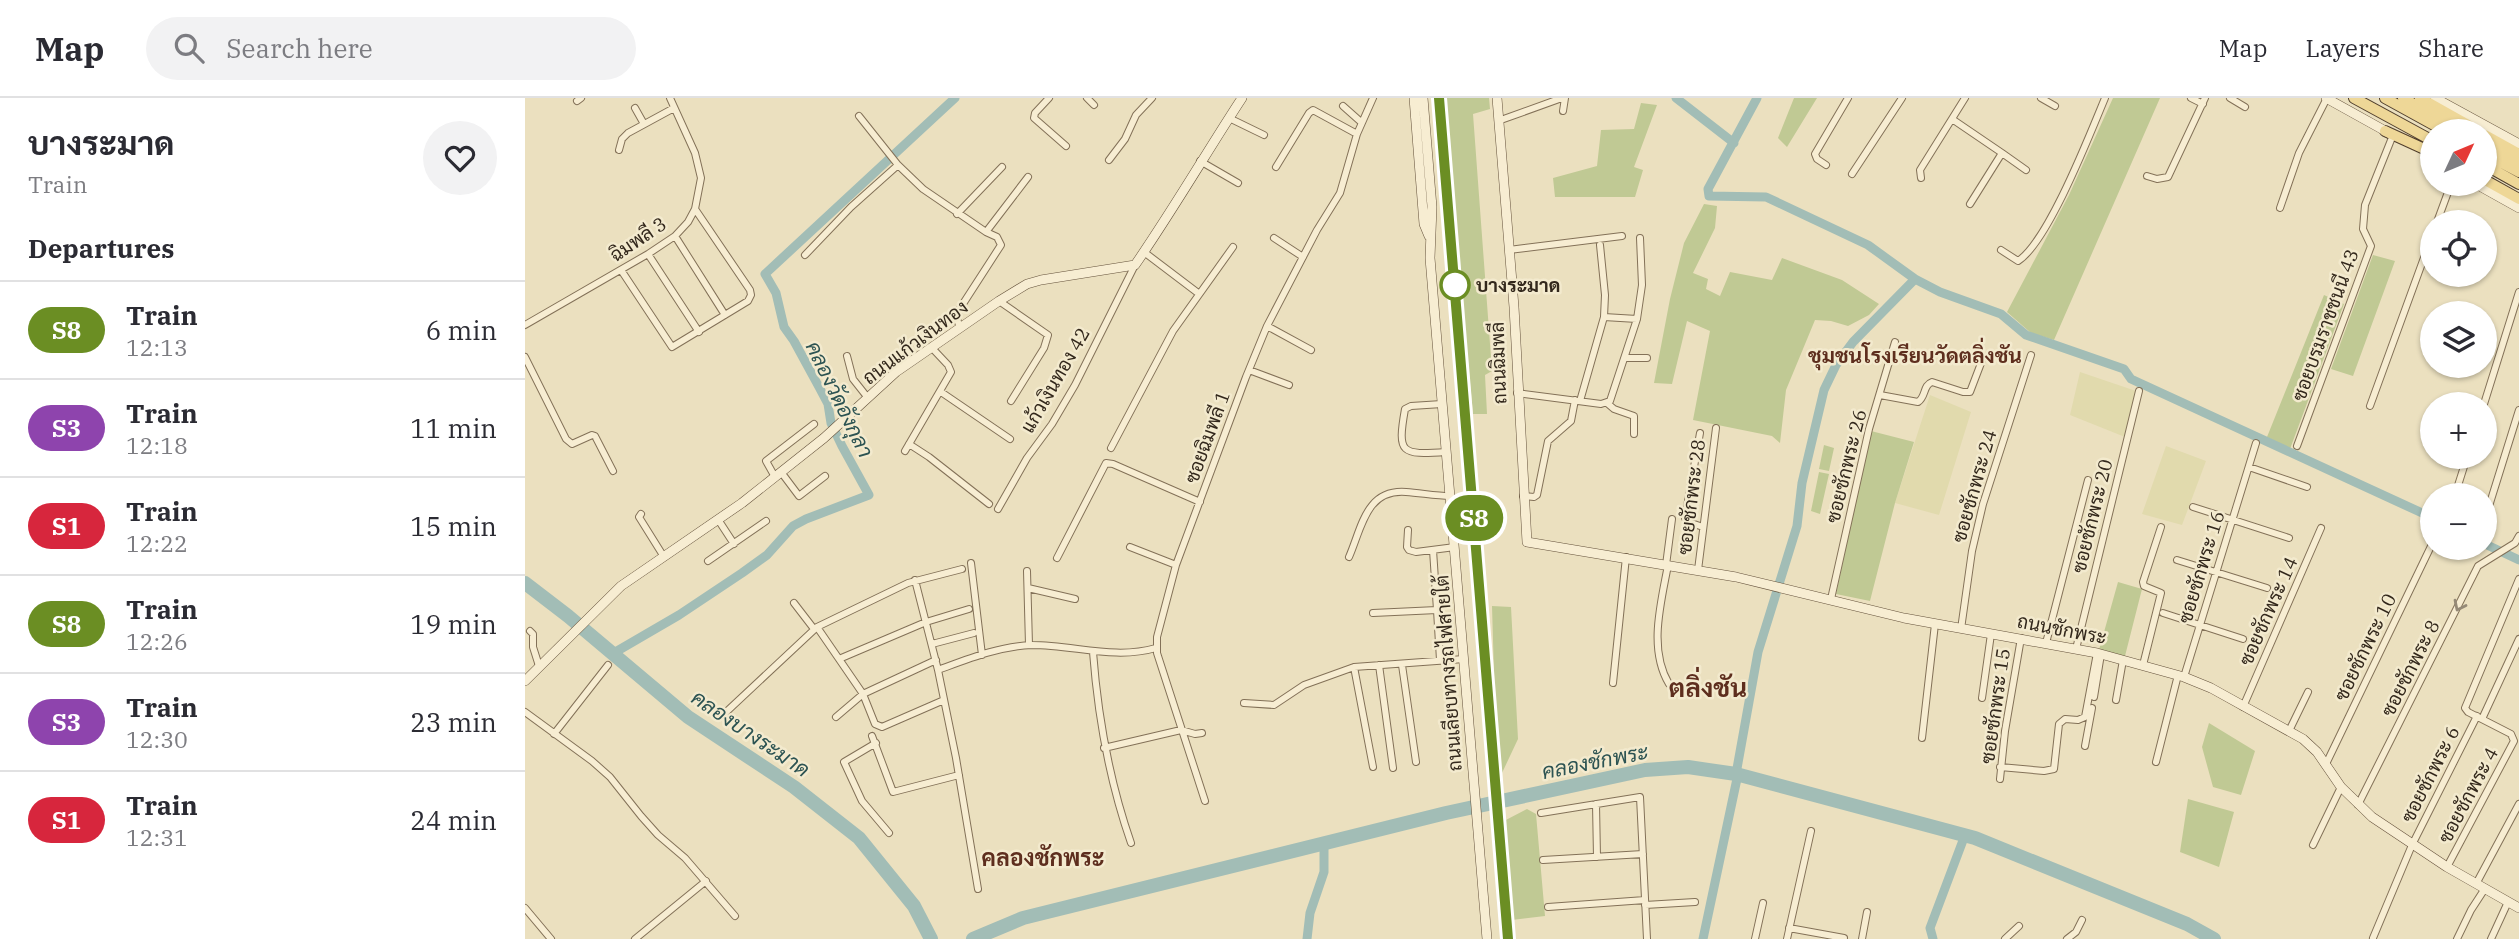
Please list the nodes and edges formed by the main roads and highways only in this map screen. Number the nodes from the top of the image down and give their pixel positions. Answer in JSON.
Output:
{"nodes":[{"id":1,"x":2354,"y":98,"type":"edge"},
{"id":2,"x":2364,"y":98,"type":"edge"},
{"id":3,"x":2385,"y":98,"type":"edge"},
{"id":4,"x":2403,"y":98,"type":"edge"},
{"id":5,"x":2420,"y":98,"type":"edge"},
{"id":6,"x":2423,"y":119,"type":"edge"},
{"id":7,"x":2441,"y":119,"type":"edge"},
{"id":8,"x":2458,"y":119,"type":"edge"},
{"id":9,"x":2420,"y":131,"type":"edge"},
{"id":10,"x":2420,"y":132,"type":"edge"},
{"id":11,"x":2389,"y":133,"type":"road end"},
{"id":12,"x":2497,"y":142,"type":"edge"},
{"id":13,"x":2420,"y":149,"type":"edge"},
{"id":14,"x":2497,"y":151,"type":"edge"},
{"id":15,"x":2519,"y":154,"type":"edge"},
{"id":16,"x":2497,"y":160,"type":"edge"},
{"id":17,"x":2519,"y":163,"type":"edge"},
{"id":18,"x":2519,"y":172,"type":"edge"},
{"id":19,"x":2497,"y":174,"type":"edge"},
{"id":20,"x":2519,"y":186,"type":"edge"},
{"id":21,"x":2497,"y":187,"type":"edge"},
{"id":22,"x":2519,"y":199,"type":"edge"}],
"edges":[{"from":1,"to":10,"type":"main road"},
{"from":2,"to":9,"type":"main road"},
{"from":3,"to":6,"type":"main road"},
{"from":4,"to":7,"type":"main road"},
{"from":5,"to":8,"type":"main road"},
{"from":11,"to":13,"type":"main road"},
{"from":12,"to":15,"type":"main road"},
{"from":14,"to":17,"type":"main road"},
{"from":16,"to":18,"type":"main road"},
{"from":19,"to":20,"type":"main road"},
{"from":21,"to":22,"type":"main road"}]}
